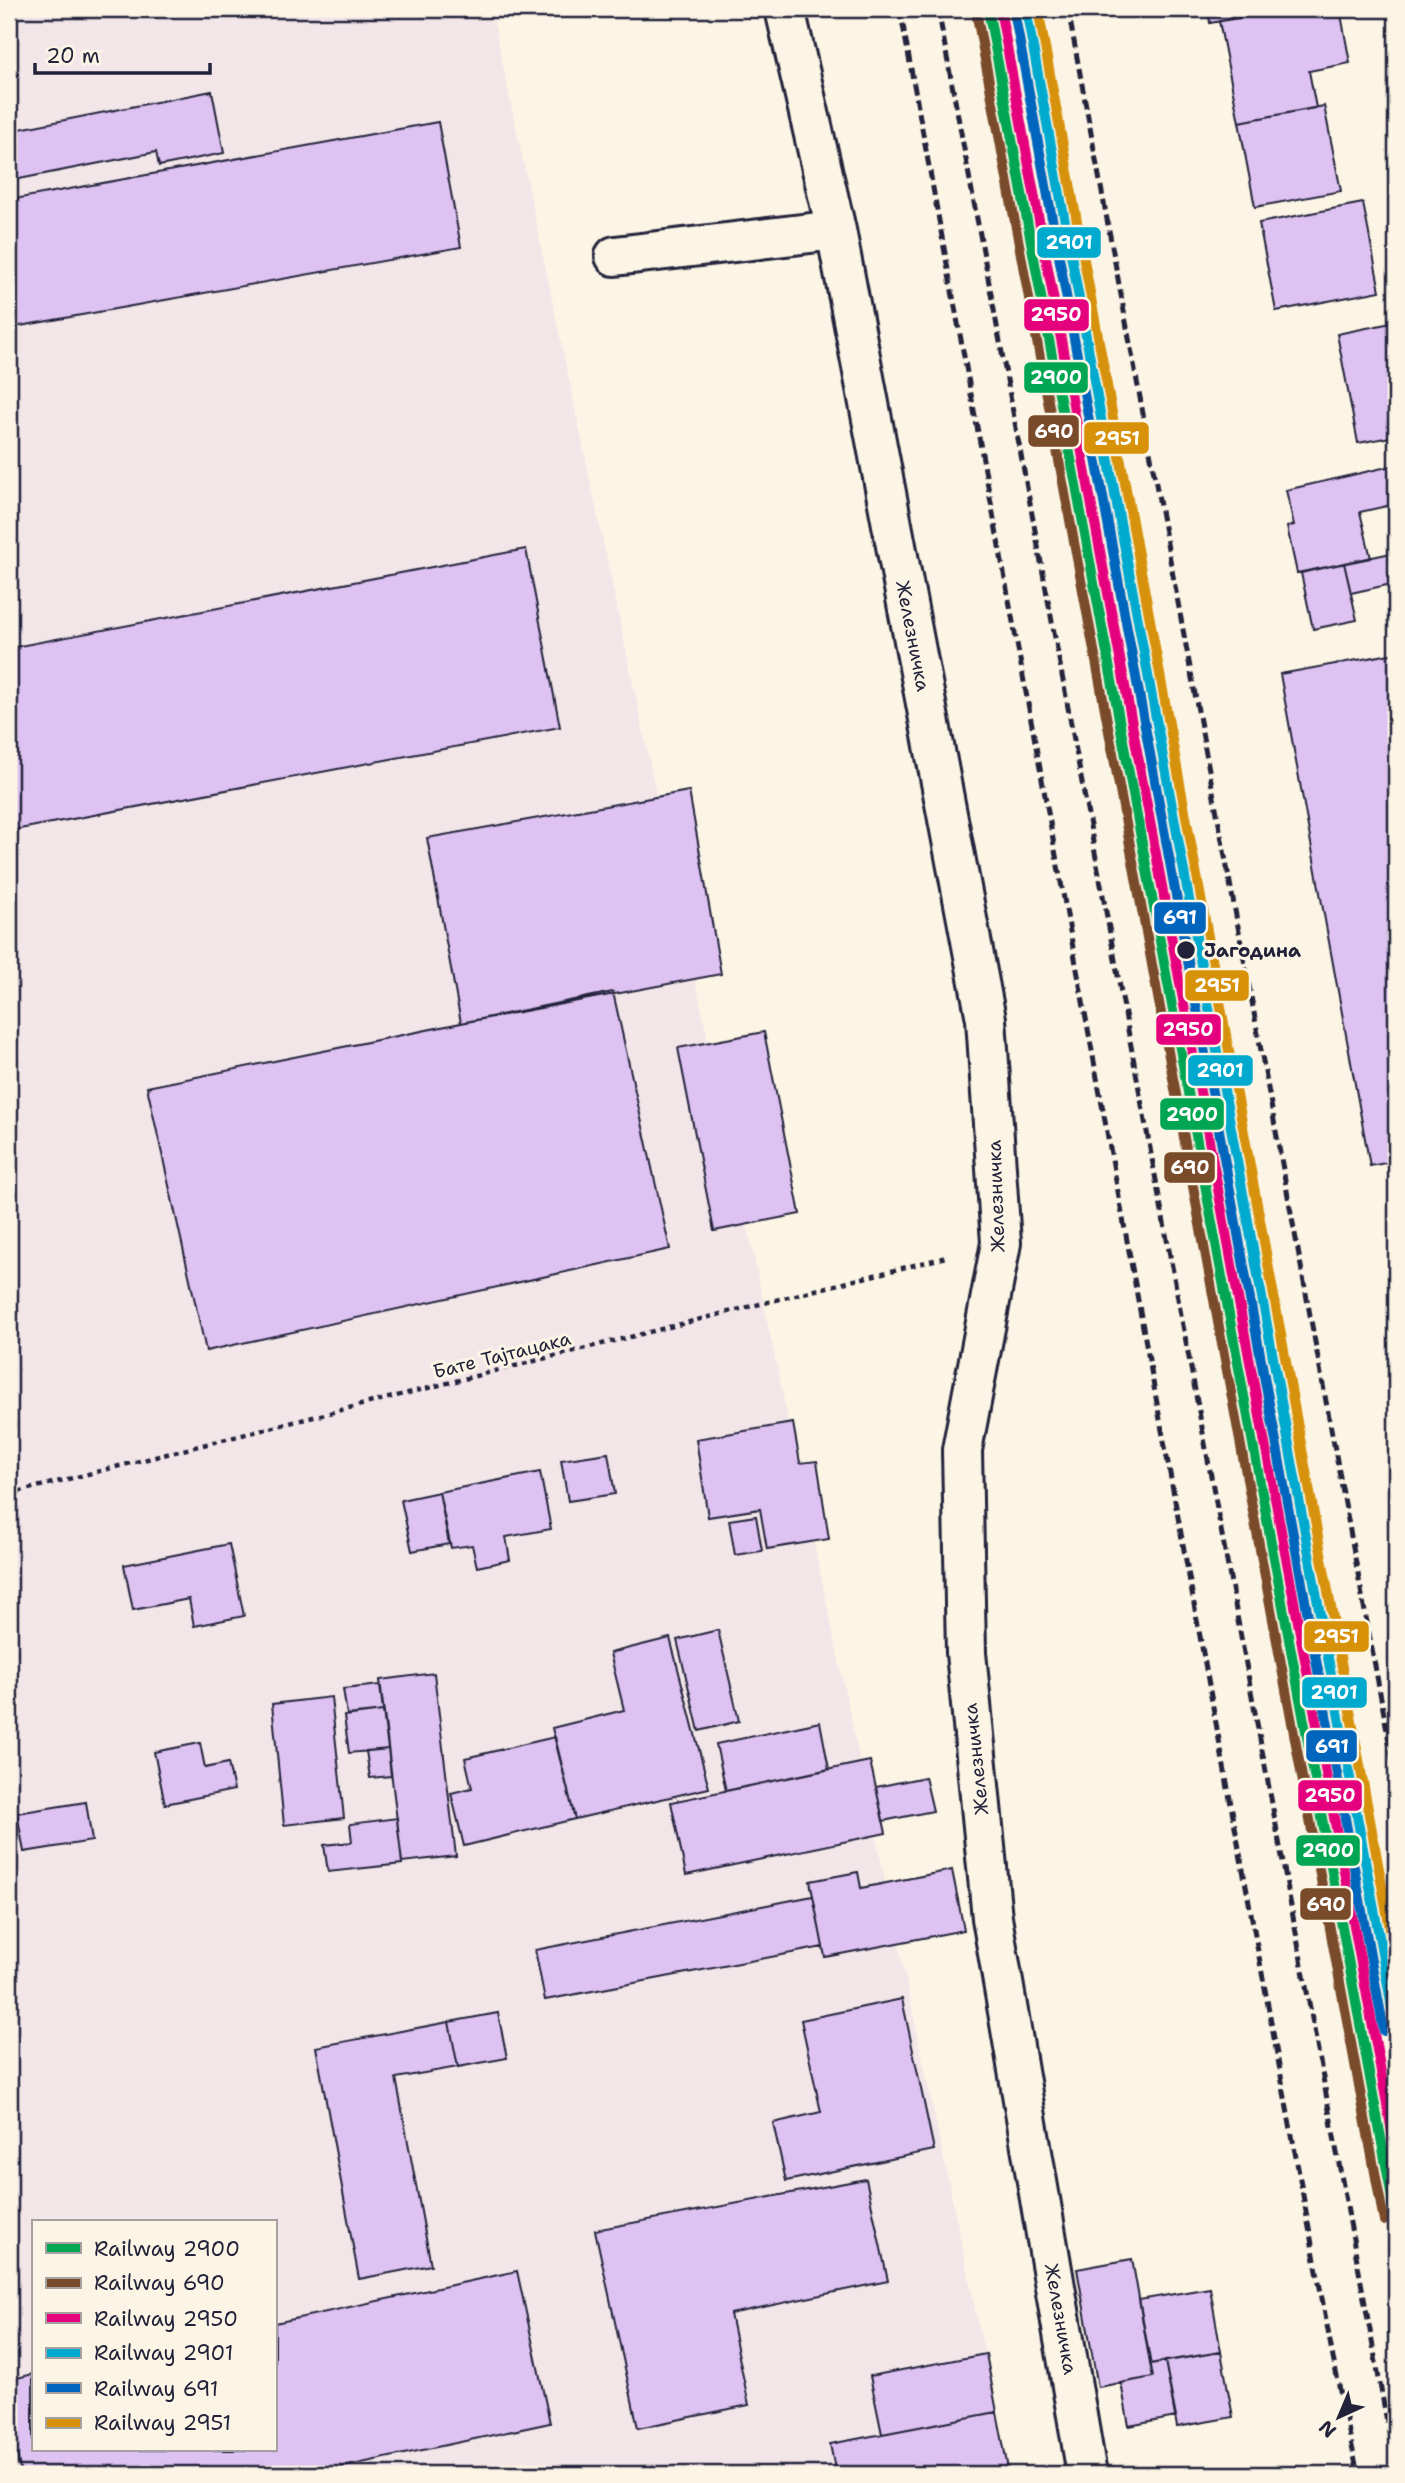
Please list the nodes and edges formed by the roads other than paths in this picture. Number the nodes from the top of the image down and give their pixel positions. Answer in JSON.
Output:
{"nodes":[{"id":1,"x":785,"y":9,"type":"edge"},
{"id":2,"x":836,"y":230,"type":"junction"},
{"id":3,"x":615,"y":256,"type":"dead end"},
{"id":4,"x":1087,"y":2474,"type":"edge"}],
"edges":[{"from":1,"to":2,"type":"lane","name":"Железничка"},
{"from":2,"to":3,"type":"lane"},
{"from":2,"to":4,"type":"lane","name":"Железничка"}]}
